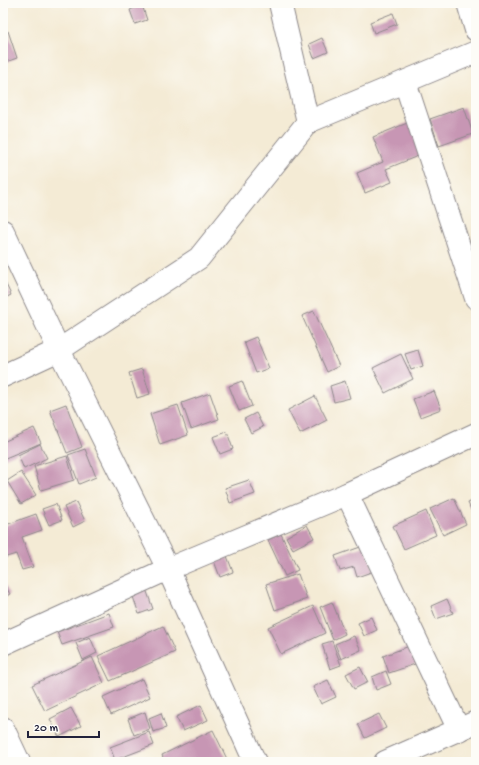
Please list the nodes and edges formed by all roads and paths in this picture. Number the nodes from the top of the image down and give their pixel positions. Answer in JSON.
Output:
{"nodes":[{"id":1,"x":280,"y":3,"type":"edge"},
{"id":2,"x":468,"y":3,"type":"edge"},
{"id":3,"x":476,"y":30,"type":"edge"},
{"id":4,"x":476,"y":52,"type":"edge"},
{"id":5,"x":405,"y":82,"type":"junction"},
{"id":6,"x":308,"y":122,"type":"junction"},
{"id":7,"x":3,"y":231,"type":"edge"},
{"id":8,"x":476,"y":298,"type":"edge"},
{"id":9,"x":59,"y":350,"type":"junction"},
{"id":10,"x":3,"y":376,"type":"edge"},
{"id":11,"x":476,"y":434,"type":"edge"},
{"id":12,"x":347,"y":494,"type":"junction"},
{"id":13,"x":168,"y":569,"type":"junction"},
{"id":14,"x":3,"y":644,"type":"edge"},
{"id":15,"x":467,"y":726,"type":"edge"},
{"id":16,"x":3,"y":728,"type":"edge"},
{"id":17,"x":19,"y":762,"type":"edge"},
{"id":18,"x":255,"y":762,"type":"edge"},
{"id":19,"x":385,"y":762,"type":"edge"}],
"edges":[{"from":1,"to":6,"type":"street"},
{"from":2,"to":3,"type":"street"},
{"from":4,"to":5,"type":"street"},
{"from":5,"to":6,"type":"street"},
{"from":5,"to":8,"type":"street"},
{"from":6,"to":9,"type":"street"},
{"from":7,"to":9,"type":"street"},
{"from":9,"to":10,"type":"street"},
{"from":9,"to":13,"type":"street"},
{"from":11,"to":12,"type":"street"},
{"from":12,"to":13,"type":"street"},
{"from":12,"to":15,"type":"street"},
{"from":13,"to":14,"type":"street"},
{"from":13,"to":18,"type":"street"},
{"from":15,"to":19,"type":"street"},
{"from":16,"to":17,"type":"street"}]}
